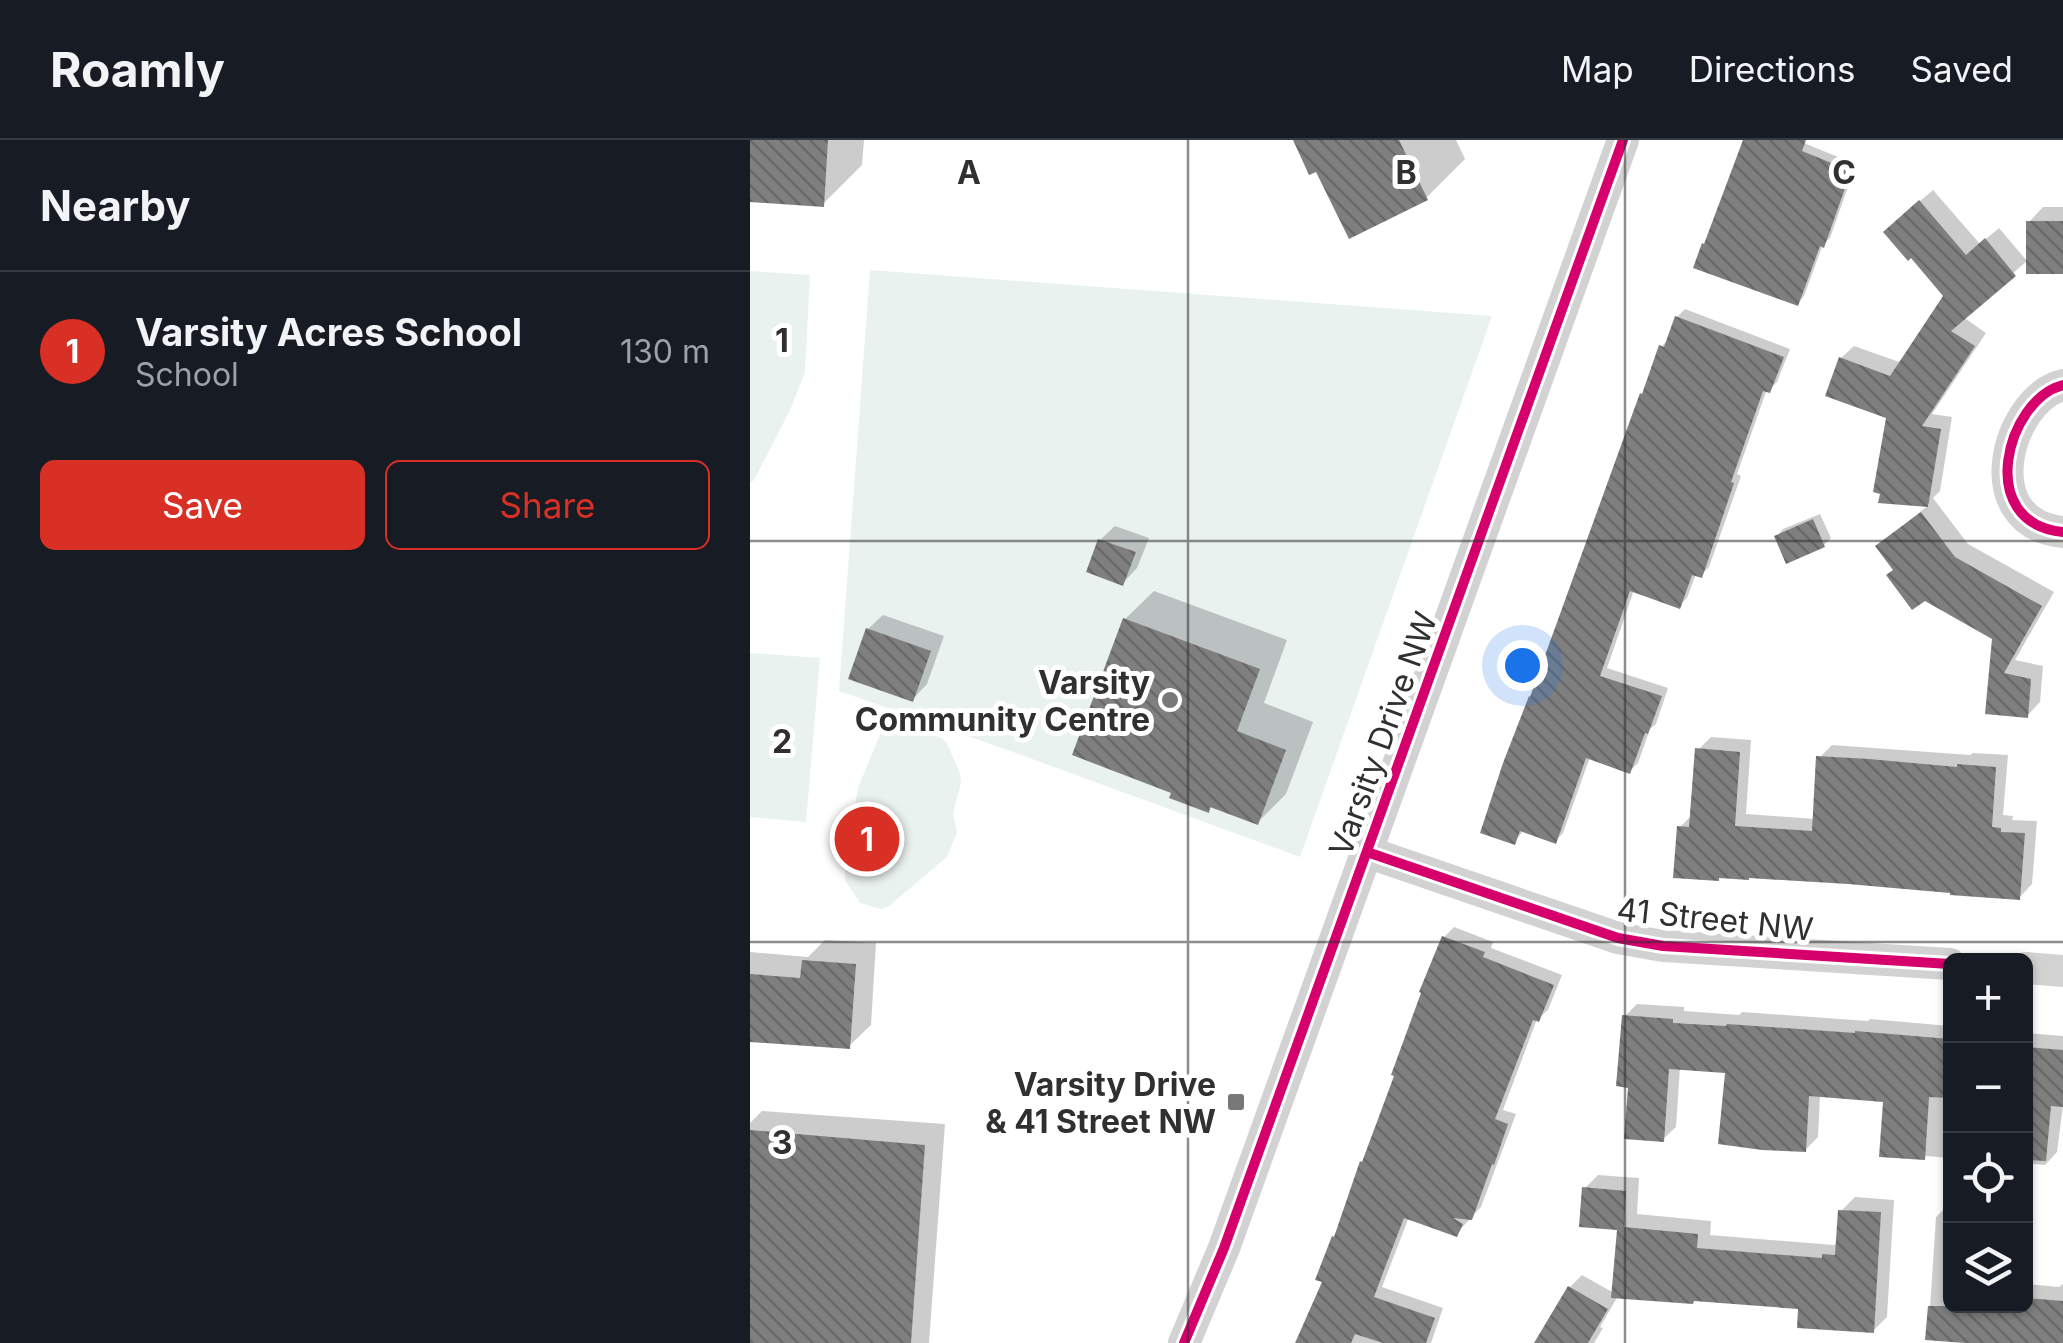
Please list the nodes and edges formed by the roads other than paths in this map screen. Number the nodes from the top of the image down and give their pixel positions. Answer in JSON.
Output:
{"nodes":[{"id":1,"x":1623,"y":140,"type":"edge"},
{"id":2,"x":2063,"y":385,"type":"edge"},
{"id":3,"x":2063,"y":532,"type":"edge"},
{"id":4,"x":1367,"y":852,"type":"junction"},
{"id":5,"x":1943,"y":964,"type":"edge"},
{"id":6,"x":2033,"y":969,"type":"edge"},
{"id":7,"x":2063,"y":971,"type":"edge"},
{"id":8,"x":1184,"y":1343,"type":"edge"}],
"edges":[{"from":1,"to":4,"type":"street","name":"Varsity Drive NW"},
{"from":2,"to":3,"type":"street"},
{"from":4,"to":5,"type":"street","name":"41 Street NW"},
{"from":4,"to":8,"type":"street","name":"Varsity Drive NW"},
{"from":6,"to":7,"type":"street"}]}
